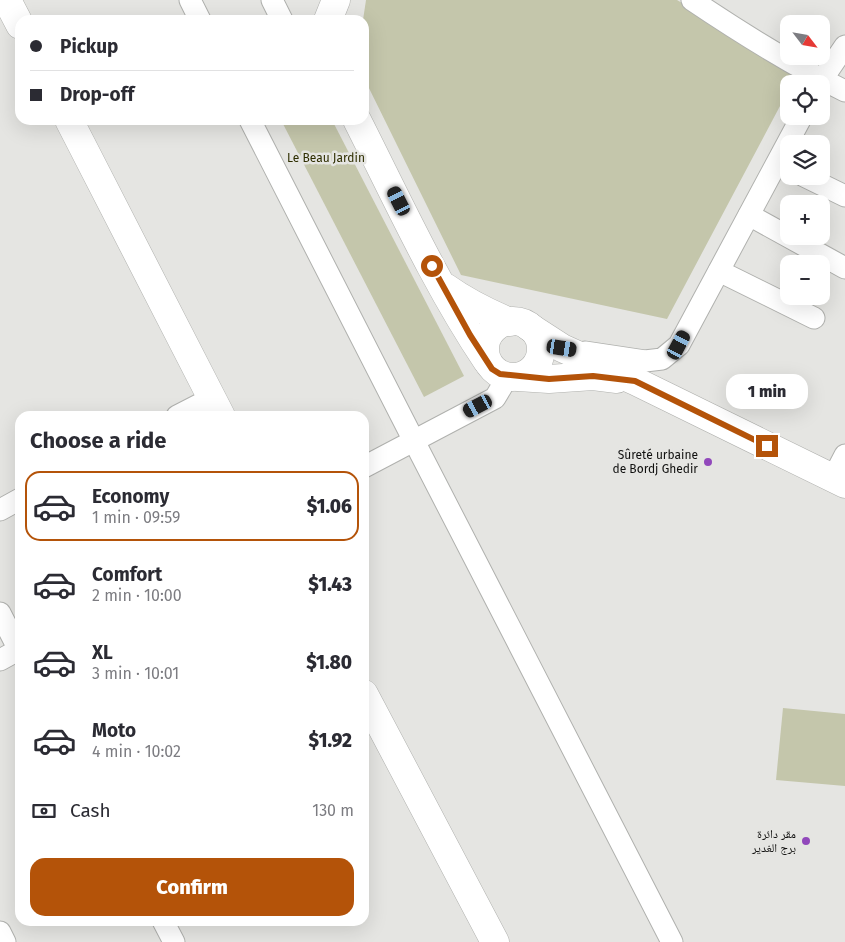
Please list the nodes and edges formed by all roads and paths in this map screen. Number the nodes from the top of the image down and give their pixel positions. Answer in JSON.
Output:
{"nodes":[{"id":1,"x":7,"y":0,"type":"edge"},
{"id":2,"x":190,"y":0,"type":"edge"},
{"id":3,"x":272,"y":0,"type":"edge"},
{"id":4,"x":336,"y":0,"type":"edge"},
{"id":5,"x":692,"y":0,"type":"edge"},
{"id":6,"x":198,"y":15,"type":"edge"},
{"id":7,"x":280,"y":15,"type":"edge"},
{"id":8,"x":330,"y":15,"type":"edge"},
{"id":9,"x":15,"y":16,"type":"edge"},
{"id":10,"x":845,"y":46,"type":"edge"},
{"id":11,"x":809,"y":75,"type":"edge"},
{"id":12,"x":825,"y":75,"type":"edge"},
{"id":13,"x":830,"y":86,"type":"edge"},
{"id":14,"x":845,"y":91,"type":"edge"},
{"id":15,"x":72,"y":125,"type":"edge"},
{"id":16,"x":253,"y":125,"type":"edge"},
{"id":17,"x":360,"y":125,"type":"edge"},
{"id":18,"x":780,"y":170,"type":"edge"},
{"id":19,"x":822,"y":185,"type":"edge"},
{"id":20,"x":845,"y":196,"type":"edge"},
{"id":21,"x":749,"y":215,"type":"junction"},
{"id":22,"x":845,"y":268,"type":"edge"},
{"id":23,"x":719,"y":271,"type":"junction"},
{"id":24,"x":440,"y":283,"type":"junction"},
{"id":25,"x":814,"y":318,"type":"dead end"},
{"id":26,"x":519,"y":324,"type":"junction"},
{"id":27,"x":562,"y":348,"type":"junction"},
{"id":28,"x":504,"y":371,"type":"junction"},
{"id":29,"x":635,"y":381,"type":"junction"},
{"id":30,"x":216,"y":407,"type":"edge"},
{"id":31,"x":199,"y":411,"type":"edge"},
{"id":32,"x":414,"y":441,"type":"junction"},
{"id":33,"x":369,"y":465,"type":"edge"},
{"id":34,"x":841,"y":472,"type":"edge"},
{"id":35,"x":15,"y":502,"type":"edge"},
{"id":36,"x":0,"y":510,"type":"edge"},
{"id":37,"x":0,"y":613,"type":"edge"},
{"id":38,"x":15,"y":641,"type":"edge"},
{"id":39,"x":15,"y":652,"type":"edge"},
{"id":40,"x":0,"y":660,"type":"edge"},
{"id":41,"x":369,"y":703,"type":"edge"},
{"id":42,"x":166,"y":926,"type":"edge"},
{"id":43,"x":0,"y":932,"type":"edge"},
{"id":44,"x":5,"y":942,"type":"edge"},
{"id":45,"x":174,"y":942,"type":"edge"},
{"id":46,"x":495,"y":942,"type":"edge"},
{"id":47,"x":672,"y":942,"type":"edge"}],
"edges":[{"from":1,"to":9,"type":"main road"},
{"from":2,"to":6,"type":"street"},
{"from":3,"to":7,"type":"street"},
{"from":4,"to":8,"type":"main road"},
{"from":5,"to":11,"type":"street"},
{"from":10,"to":12,"type":"street"},
{"from":13,"to":14,"type":"street"},
{"from":15,"to":30,"type":"main road"},
{"from":16,"to":32,"type":"street"},
{"from":17,"to":24,"type":"main road"},
{"from":18,"to":21,"type":"street"},
{"from":19,"to":20,"type":"street"},
{"from":21,"to":22,"type":"street"},
{"from":21,"to":23,"type":"street"},
{"from":23,"to":25,"type":"street"},
{"from":23,"to":27,"type":"street"},
{"from":24,"to":26,"type":"main road"},
{"from":24,"to":28,"type":"main road"},
{"from":26,"to":27,"type":"main road"},
{"from":26,"to":28,"type":"main road"},
{"from":26,"to":28,"type":"main road"},
{"from":27,"to":29,"type":"main road"},
{"from":28,"to":29,"type":"main road"},
{"from":28,"to":32,"type":"street"},
{"from":29,"to":34,"type":"main road"},
{"from":30,"to":31,"type":"street"},
{"from":32,"to":33,"type":"street"},
{"from":32,"to":47,"type":"street"},
{"from":35,"to":36,"type":"street"},
{"from":37,"to":38,"type":"street"},
{"from":39,"to":40,"type":"street"},
{"from":41,"to":46,"type":"main road"},
{"from":42,"to":45,"type":"street"},
{"from":43,"to":44,"type":"street"}]}
